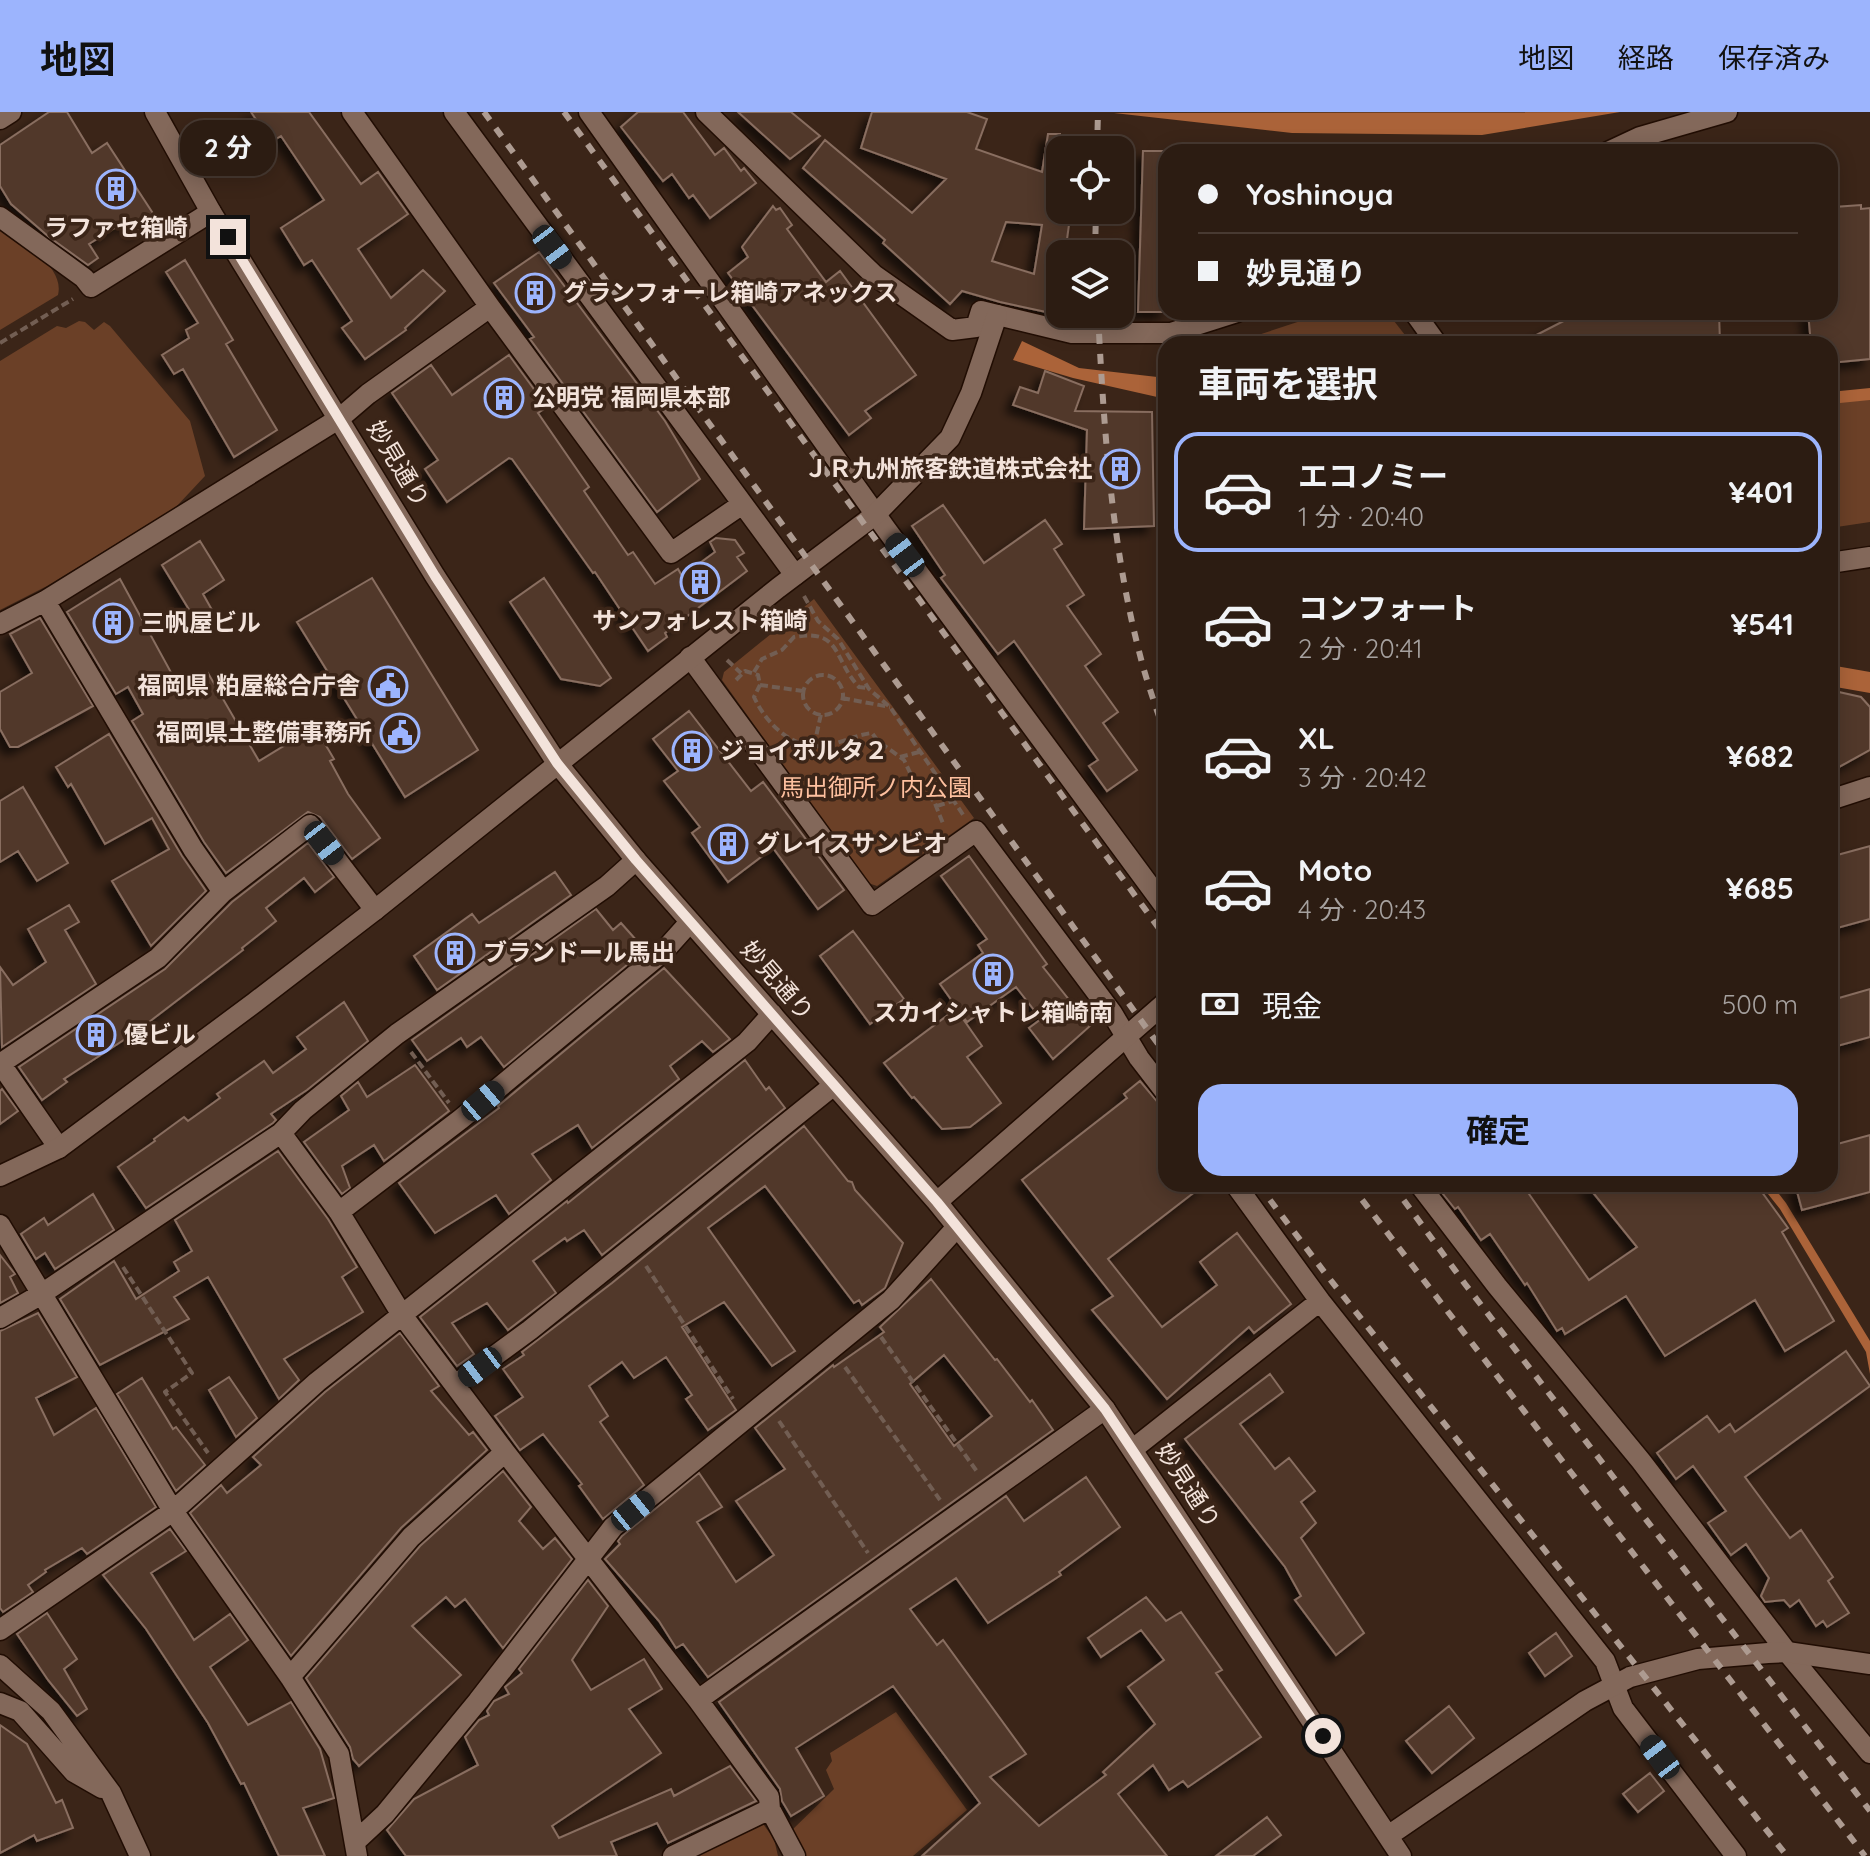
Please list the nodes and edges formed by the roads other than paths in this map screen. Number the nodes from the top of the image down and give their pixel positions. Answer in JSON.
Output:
{"nodes":[{"id":1,"x":11,"y":112,"type":"edge"},
{"id":2,"x":155,"y":112,"type":"edge"},
{"id":3,"x":352,"y":112,"type":"edge"},
{"id":4,"x":454,"y":112,"type":"edge"},
{"id":5,"x":589,"y":112,"type":"edge"},
{"id":6,"x":706,"y":112,"type":"edge"},
{"id":7,"x":1727,"y":112,"type":"edge"},
{"id":8,"x":0,"y":119,"type":"edge"},
{"id":9,"x":1625,"y":144,"type":"edge"},
{"id":10,"x":211,"y":212,"type":"junction"},
{"id":11,"x":0,"y":217,"type":"edge"},
{"id":12,"x":490,"y":307,"type":"junction"},
{"id":13,"x":997,"y":315,"type":"junction"},
{"id":14,"x":1217,"y":320,"type":"edge"},
{"id":15,"x":1176,"y":336,"type":"edge"},
{"id":16,"x":1158,"y":337,"type":"edge"},
{"id":17,"x":340,"y":418,"type":"junction"},
{"id":18,"x":741,"y":505,"type":"junction"},
{"id":19,"x":876,"y":514,"type":"junction"},
{"id":20,"x":1870,"y":557,"type":"edge"},
{"id":21,"x":1838,"y":562,"type":"edge"},
{"id":22,"x":795,"y":575,"type":"junction"},
{"id":23,"x":45,"y":601,"type":"junction"},
{"id":24,"x":0,"y":624,"type":"edge"},
{"id":25,"x":690,"y":657,"type":"junction"},
{"id":26,"x":557,"y":763,"type":"junction"},
{"id":27,"x":1870,"y":787,"type":"edge"},
{"id":28,"x":1838,"y":797,"type":"edge"},
{"id":29,"x":636,"y":860,"type":"junction"},
{"id":30,"x":223,"y":892,"type":"junction"},
{"id":31,"x":1158,"y":897,"type":"edge"},
{"id":32,"x":375,"y":910,"type":"junction"},
{"id":33,"x":690,"y":922,"type":"junction"},
{"id":34,"x":1158,"y":1009,"type":"edge"},
{"id":35,"x":772,"y":1014,"type":"junction"},
{"id":36,"x":1127,"y":1036,"type":"junction"},
{"id":37,"x":0,"y":1063,"type":"edge"},
{"id":38,"x":1158,"y":1083,"type":"edge"},
{"id":39,"x":834,"y":1085,"type":"junction"},
{"id":40,"x":281,"y":1133,"type":"junction"},
{"id":41,"x":59,"y":1148,"type":"junction"},
{"id":42,"x":0,"y":1176,"type":"edge"},
{"id":43,"x":1241,"y":1192,"type":"edge"},
{"id":44,"x":1425,"y":1192,"type":"edge"},
{"id":45,"x":937,"y":1202,"type":"junction"},
{"id":46,"x":339,"y":1212,"type":"junction"},
{"id":47,"x":0,"y":1225,"type":"edge"},
{"id":48,"x":957,"y":1227,"type":"junction"},
{"id":49,"x":40,"y":1295,"type":"junction"},
{"id":50,"x":1320,"y":1301,"type":"junction"},
{"id":51,"x":402,"y":1315,"type":"junction"},
{"id":52,"x":0,"y":1318,"type":"edge"},
{"id":53,"x":455,"y":1385,"type":"junction"},
{"id":54,"x":1105,"y":1409,"type":"junction"},
{"id":55,"x":1133,"y":1449,"type":"junction"},
{"id":56,"x":505,"y":1452,"type":"junction"},
{"id":57,"x":173,"y":1511,"type":"junction"},
{"id":58,"x":590,"y":1558,"type":"junction"},
{"id":59,"x":2,"y":1625,"type":"edge"},
{"id":60,"x":1787,"y":1652,"type":"junction"},
{"id":61,"x":1870,"y":1664,"type":"edge"},
{"id":62,"x":0,"y":1665,"type":"edge"},
{"id":63,"x":290,"y":1677,"type":"junction"},
{"id":64,"x":1613,"y":1685,"type":"junction"},
{"id":65,"x":698,"y":1700,"type":"junction"},
{"id":66,"x":0,"y":1703,"type":"edge"},
{"id":67,"x":1869,"y":1749,"type":"edge"},
{"id":68,"x":111,"y":1793,"type":"junction"},
{"id":69,"x":770,"y":1809,"type":"junction"},
{"id":70,"x":1388,"y":1836,"type":"junction"},
{"id":71,"x":356,"y":1849,"type":"edge"},
{"id":72,"x":140,"y":1856,"type":"edge"},
{"id":73,"x":673,"y":1856,"type":"edge"},
{"id":74,"x":795,"y":1856,"type":"edge"},
{"id":75,"x":1401,"y":1856,"type":"edge"},
{"id":76,"x":1736,"y":1856,"type":"edge"}],
"edges":[{"from":1,"to":8,"type":"street"},
{"from":2,"to":10,"type":"street","name":"妙見通り"},
{"from":3,"to":12,"type":"street"},
{"from":4,"to":18,"type":"street"},
{"from":5,"to":19,"type":"street"},
{"from":6,"to":13,"type":"street"},
{"from":7,"to":9,"type":"street"},
{"from":10,"to":11,"type":"street"},
{"from":10,"to":17,"type":"street","name":"妙見通り"},
{"from":12,"to":17,"type":"street"},
{"from":12,"to":18,"type":"street"},
{"from":13,"to":16,"type":"street"},
{"from":13,"to":19,"type":"street"},
{"from":14,"to":15,"type":"street"},
{"from":17,"to":23,"type":"street"},
{"from":17,"to":26,"type":"street","name":"妙見通り"},
{"from":18,"to":22,"type":"street"},
{"from":19,"to":22,"type":"street"},
{"from":19,"to":31,"type":"street"},
{"from":20,"to":21,"type":"street"},
{"from":22,"to":25,"type":"street"},
{"from":23,"to":24,"type":"street"},
{"from":23,"to":30,"type":"street"},
{"from":25,"to":26,"type":"street"},
{"from":25,"to":36,"type":"street"},
{"from":26,"to":29,"type":"street","name":"妙見通り"},
{"from":26,"to":32,"type":"street"},
{"from":27,"to":28,"type":"street"},
{"from":29,"to":33,"type":"street","name":"妙見通り"},
{"from":29,"to":40,"type":"street"},
{"from":30,"to":32,"type":"street"},
{"from":30,"to":37,"type":"street"},
{"from":32,"to":41,"type":"street"},
{"from":33,"to":35,"type":"street","name":"妙見通り"},
{"from":33,"to":46,"type":"street"},
{"from":34,"to":36,"type":"street"},
{"from":35,"to":39,"type":"street","name":"妙見通り"},
{"from":35,"to":51,"type":"street"},
{"from":36,"to":38,"type":"street"},
{"from":36,"to":45,"type":"street"},
{"from":37,"to":41,"type":"street"},
{"from":39,"to":45,"type":"street","name":"妙見通り"},
{"from":39,"to":53,"type":"street"},
{"from":40,"to":46,"type":"street"},
{"from":40,"to":49,"type":"street"},
{"from":41,"to":42,"type":"street"},
{"from":43,"to":50,"type":"street"},
{"from":44,"to":60,"type":"street"},
{"from":45,"to":48,"type":"street","name":"妙見通り"},
{"from":46,"to":51,"type":"street"},
{"from":47,"to":49,"type":"street"},
{"from":48,"to":54,"type":"street","name":"妙見通り"},
{"from":48,"to":58,"type":"street"},
{"from":49,"to":52,"type":"street"},
{"from":49,"to":57,"type":"street"},
{"from":50,"to":55,"type":"street"},
{"from":50,"to":64,"type":"street"},
{"from":51,"to":53,"type":"street"},
{"from":51,"to":57,"type":"street"},
{"from":53,"to":56,"type":"street"},
{"from":54,"to":55,"type":"street","name":"妙見通り"},
{"from":54,"to":65,"type":"street"},
{"from":55,"to":70,"type":"street","name":"妙見通り"},
{"from":56,"to":58,"type":"street"},
{"from":56,"to":63,"type":"street"},
{"from":57,"to":59,"type":"street"},
{"from":57,"to":63,"type":"street"},
{"from":58,"to":65,"type":"street"},
{"from":58,"to":71,"type":"street"},
{"from":60,"to":61,"type":"street"},
{"from":60,"to":64,"type":"street"},
{"from":60,"to":67,"type":"street"},
{"from":62,"to":68,"type":"street"},
{"from":63,"to":71,"type":"street"},
{"from":64,"to":70,"type":"street"},
{"from":64,"to":76,"type":"street"},
{"from":65,"to":69,"type":"street"},
{"from":66,"to":68,"type":"street"},
{"from":68,"to":72,"type":"street"},
{"from":69,"to":73,"type":"street"},
{"from":69,"to":74,"type":"street"},
{"from":70,"to":75,"type":"street","name":"妙見通り"}]}
